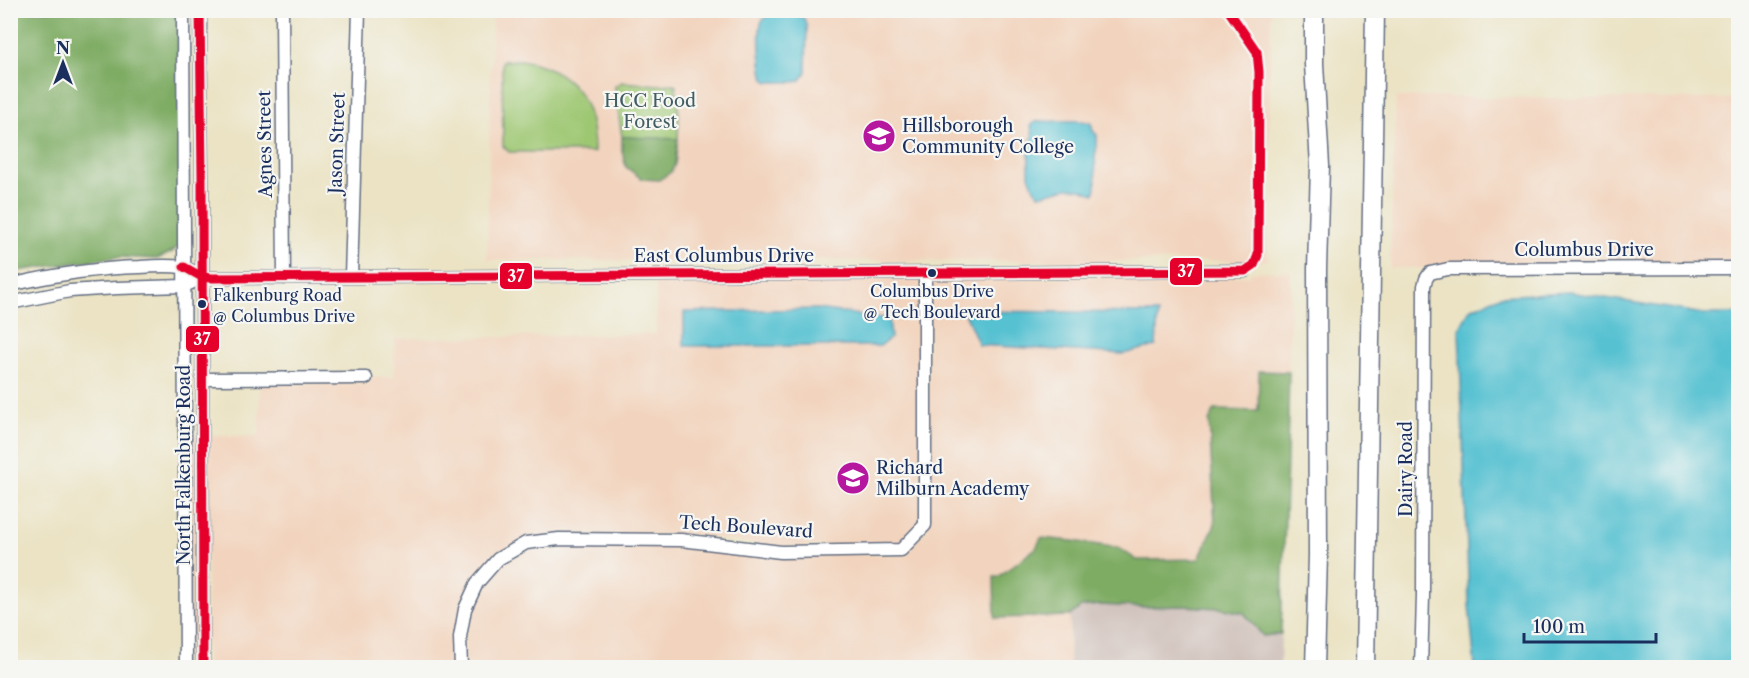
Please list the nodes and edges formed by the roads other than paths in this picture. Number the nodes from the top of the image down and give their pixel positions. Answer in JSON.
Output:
{"nodes":[{"id":1,"x":183,"y":10,"type":"edge"},
{"id":2,"x":200,"y":10,"type":"edge"},
{"id":3,"x":282,"y":10,"type":"edge"},
{"id":4,"x":359,"y":10,"type":"edge"},
{"id":5,"x":1314,"y":10,"type":"edge"},
{"id":6,"x":1376,"y":10,"type":"edge"},
{"id":7,"x":184,"y":267,"type":"junction"},
{"id":8,"x":1738,"y":268,"type":"edge"},
{"id":9,"x":1245,"y":271,"type":"dead end"},
{"id":10,"x":925,"y":273,"type":"junction"},
{"id":11,"x":1430,"y":273,"type":"joint"},
{"id":12,"x":202,"y":277,"type":"junction"},
{"id":13,"x":351,"y":277,"type":"junction"},
{"id":14,"x":284,"y":278,"type":"junction"},
{"id":15,"x":10,"y":285,"type":"edge"},
{"id":16,"x":184,"y":286,"type":"junction"},
{"id":17,"x":10,"y":303,"type":"edge"},
{"id":18,"x":366,"y":378,"type":"dead end"},
{"id":19,"x":202,"y":379,"type":"junction"},
{"id":20,"x":186,"y":668,"type":"edge"},
{"id":21,"x":203,"y":668,"type":"edge"},
{"id":22,"x":461,"y":668,"type":"edge"},
{"id":23,"x":1315,"y":668,"type":"edge"},
{"id":24,"x":1365,"y":668,"type":"edge"},
{"id":25,"x":1421,"y":668,"type":"edge"}],
"edges":[{"from":1,"to":7,"type":"street","name":"North Falkenburg Road"},
{"from":2,"to":12,"type":"street","name":"North Falkenburg Road"},
{"from":3,"to":14,"type":"street","name":"Agnes Street"},
{"from":4,"to":13,"type":"street","name":"Jason Street"},
{"from":5,"to":23,"type":"highway"},
{"from":6,"to":24,"type":"highway"},
{"from":7,"to":12,"type":"street","name":"East Columbus Drive"},
{"from":7,"to":15,"type":"street","name":"East Columbus Drive"},
{"from":7,"to":16,"type":"street","name":"North Falkenburg Road"},
{"from":8,"to":11,"type":"street","name":"Columbus Drive"},
{"from":9,"to":10,"type":"street","name":"East Columbus Drive"},
{"from":10,"to":13,"type":"street","name":"East Columbus Drive"},
{"from":10,"to":22,"type":"street","name":"Tech Boulevard"},
{"from":11,"to":25,"type":"street","name":"Dairy Road"},
{"from":12,"to":14,"type":"street","name":"East Columbus Drive"},
{"from":12,"to":16,"type":"street","name":"East Columbus Drive"},
{"from":12,"to":19,"type":"street","name":"North Falkenburg Road"},
{"from":13,"to":14,"type":"street","name":"East Columbus Drive"},
{"from":16,"to":17,"type":"street","name":"East Columbus Drive"},
{"from":16,"to":20,"type":"street","name":"North Falkenburg Road"},
{"from":18,"to":19,"type":"street"},
{"from":19,"to":21,"type":"street","name":"North Falkenburg Road"}]}
